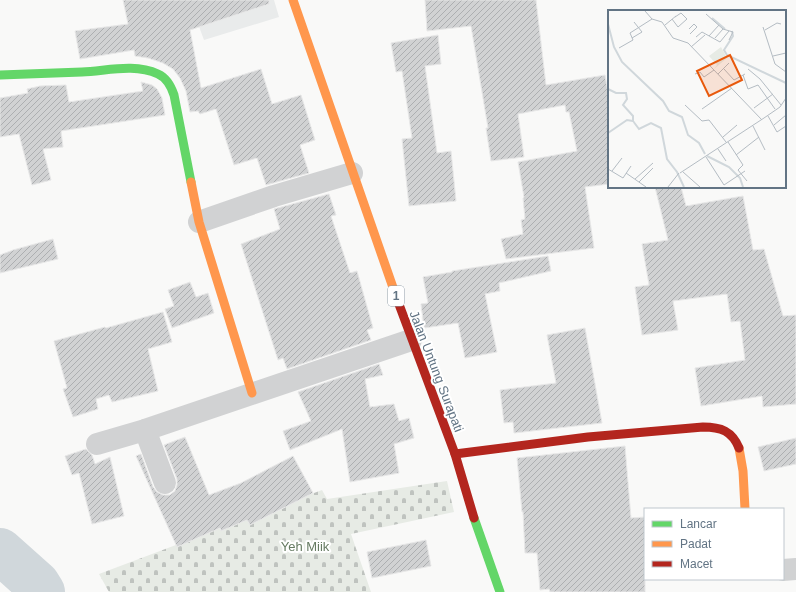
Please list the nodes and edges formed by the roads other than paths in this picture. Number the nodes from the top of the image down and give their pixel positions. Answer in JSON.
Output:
{"nodes":[{"id":1,"x":293,"y":0,"type":"edge"},
{"id":2,"x":0,"y":75,"type":"edge"},
{"id":3,"x":352,"y":173,"type":"junction"},
{"id":4,"x":199,"y":222,"type":"junction"},
{"id":5,"x":411,"y":340,"type":"junction"},
{"id":6,"x":252,"y":393,"type":"junction"},
{"id":7,"x":145,"y":430,"type":"junction"},
{"id":8,"x":97,"y":444,"type":"dead end"},
{"id":9,"x":454,"y":454,"type":"junction"},
{"id":10,"x":165,"y":483,"type":"dead end"},
{"id":11,"x":745,"y":508,"type":"edge"},
{"id":12,"x":796,"y":569,"type":"edge"},
{"id":13,"x":784,"y":570,"type":"edge"},
{"id":14,"x":500,"y":592,"type":"edge"}],
"edges":[{"from":1,"to":3,"type":"main road","name":"Jalan Untung Surapati","number":"1"},
{"from":2,"to":4,"type":"main road"},
{"from":3,"to":4,"type":"street"},
{"from":3,"to":5,"type":"main road","name":"Jalan Untung Surapati","number":"1"},
{"from":4,"to":6,"type":"main road"},
{"from":5,"to":6,"type":"street"},
{"from":5,"to":9,"type":"main road","name":"Jalan Untung Surapati","number":"1"},
{"from":6,"to":7,"type":"street"},
{"from":7,"to":8,"type":"street"},
{"from":7,"to":10,"type":"street"},
{"from":9,"to":11,"type":"main road"},
{"from":9,"to":14,"type":"main road","name":"Jalan Untung Surapati","number":"1"},
{"from":12,"to":13,"type":"street"}]}
